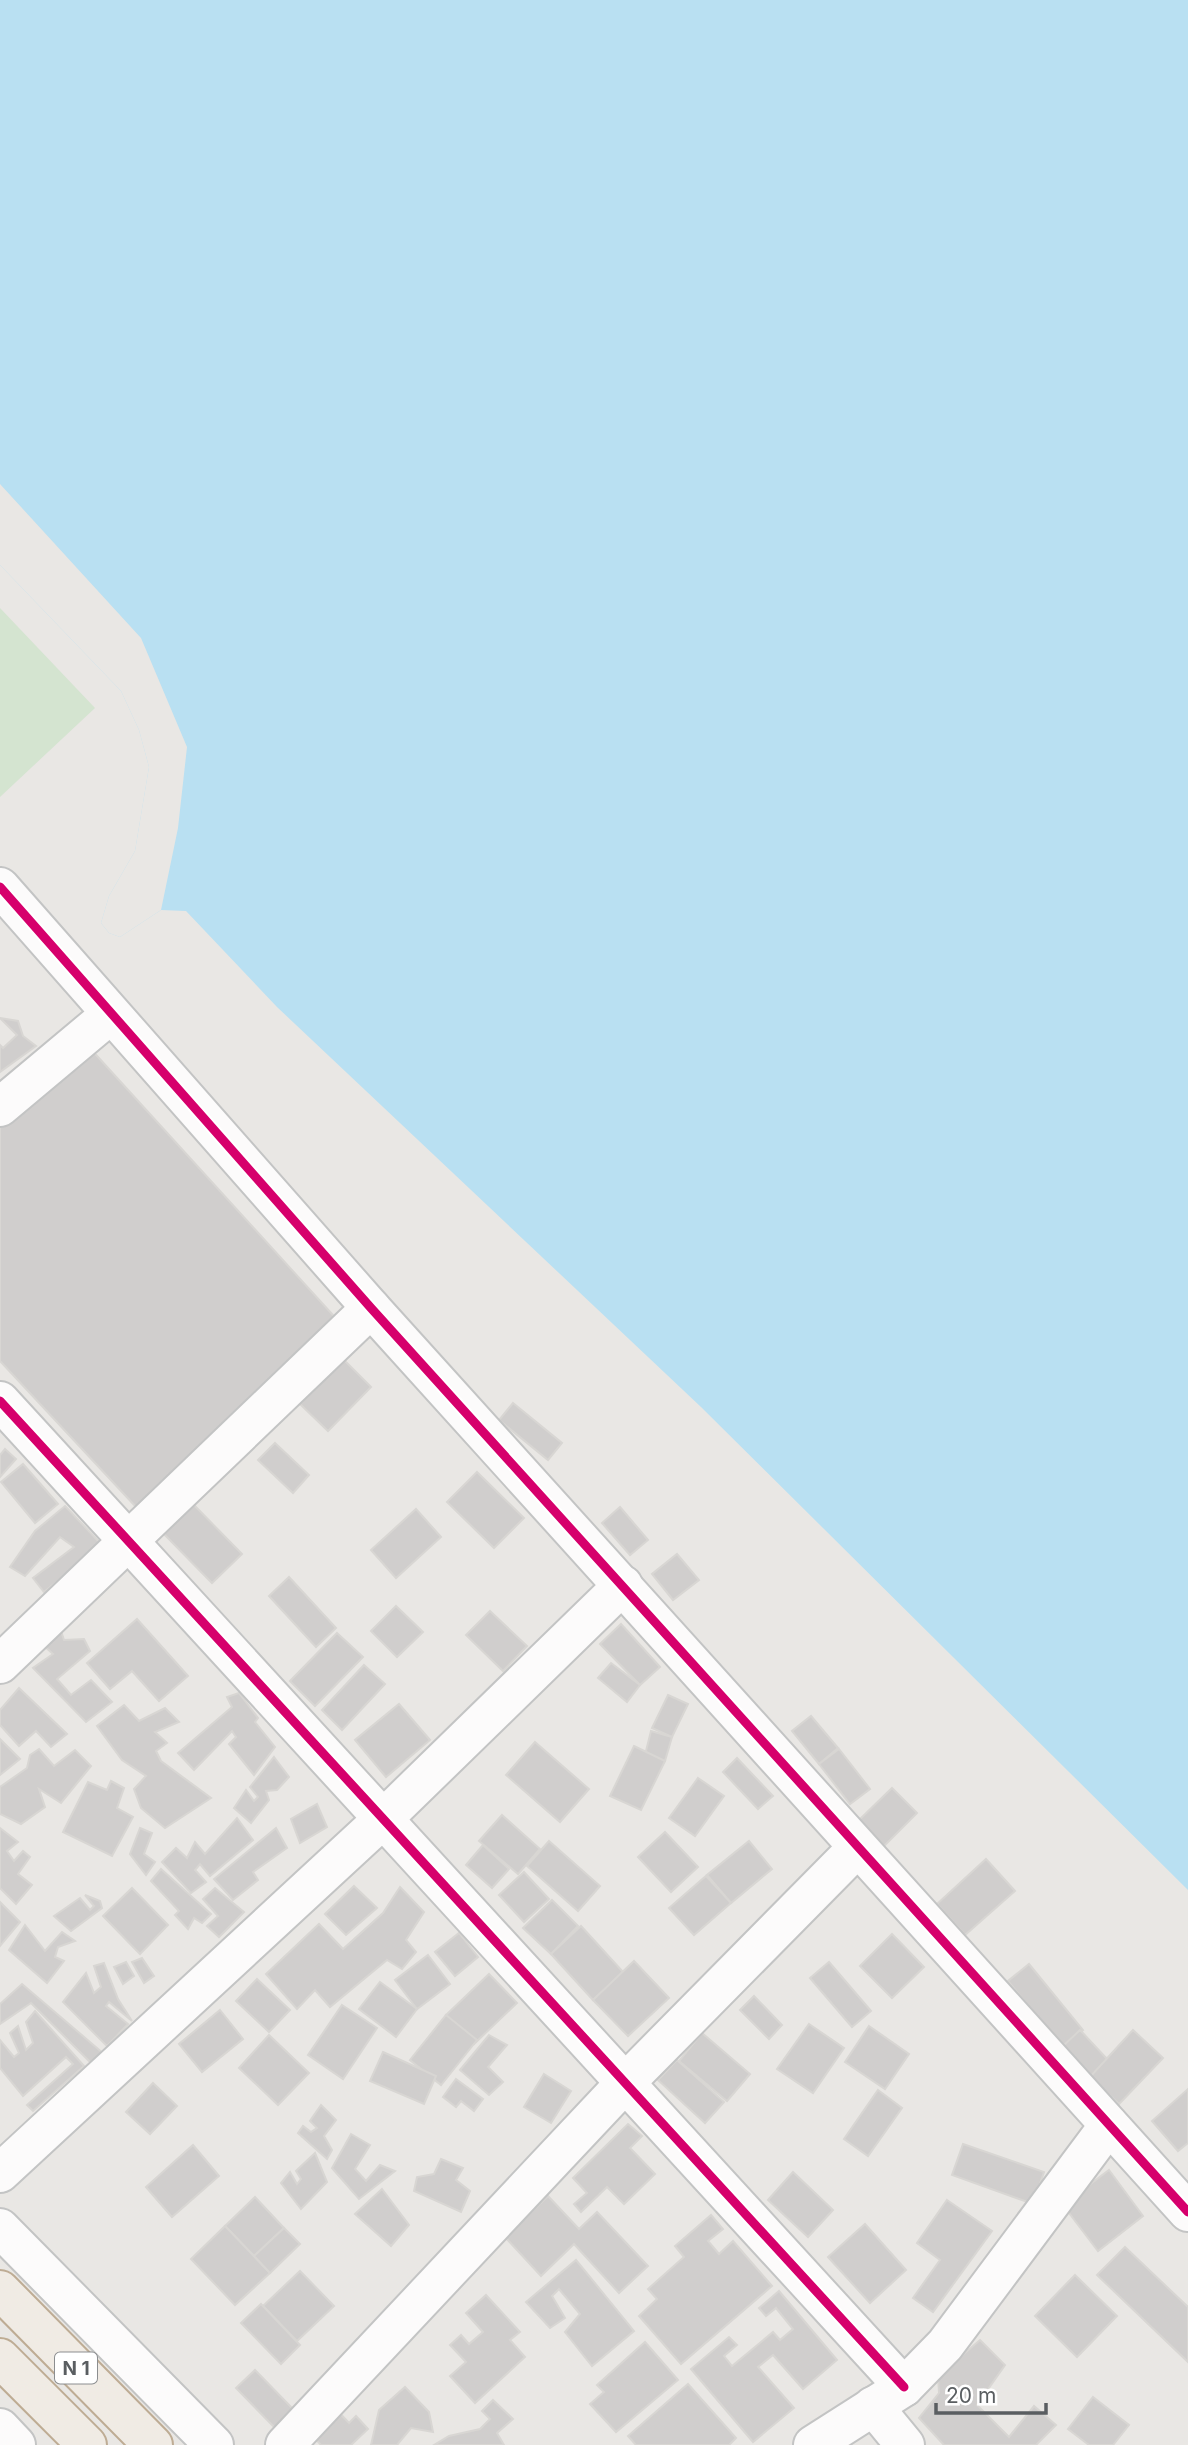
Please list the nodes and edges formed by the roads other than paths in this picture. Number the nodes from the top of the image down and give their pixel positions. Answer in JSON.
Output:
{"nodes":[{"id":1,"x":0,"y":887,"type":"edge"},
{"id":2,"x":111,"y":1014,"type":"junction"},
{"id":3,"x":0,"y":1107,"type":"edge"},
{"id":4,"x":371,"y":1308,"type":"junction"},
{"id":5,"x":0,"y":1401,"type":"edge"},
{"id":6,"x":127,"y":1539,"type":"junction"},
{"id":7,"x":623,"y":1586,"type":"junction"},
{"id":8,"x":0,"y":1664,"type":"edge"},
{"id":9,"x":384,"y":1818,"type":"junction"},
{"id":10,"x":857,"y":1848,"type":"junction"},
{"id":11,"x":626,"y":2082,"type":"junction"},
{"id":12,"x":1109,"y":2125,"type":"junction"},
{"id":13,"x":0,"y":2174,"type":"edge"},
{"id":14,"x":1188,"y":2211,"type":"edge"},
{"id":15,"x":0,"y":2228,"type":"edge"},
{"id":16,"x":0,"y":2290,"type":"edge"},
{"id":17,"x":0,"y":2358,"type":"edge"},
{"id":18,"x":888,"y":2397,"type":"junction"},
{"id":19,"x":0,"y":2428,"type":"edge"},
{"id":20,"x":16,"y":2445,"type":"edge"},
{"id":21,"x":87,"y":2445,"type":"edge"},
{"id":22,"x":153,"y":2445,"type":"edge"},
{"id":23,"x":214,"y":2445,"type":"edge"},
{"id":24,"x":285,"y":2445,"type":"edge"},
{"id":25,"x":813,"y":2445,"type":"edge"},
{"id":26,"x":905,"y":2445,"type":"edge"}],
"edges":[{"from":1,"to":2,"type":"street"},
{"from":2,"to":3,"type":"street"},
{"from":2,"to":4,"type":"street"},
{"from":4,"to":6,"type":"street"},
{"from":4,"to":7,"type":"street"},
{"from":5,"to":6,"type":"street"},
{"from":6,"to":8,"type":"street"},
{"from":6,"to":9,"type":"street"},
{"from":7,"to":9,"type":"street"},
{"from":7,"to":10,"type":"street"},
{"from":9,"to":11,"type":"street"},
{"from":9,"to":13,"type":"street"},
{"from":10,"to":11,"type":"street"},
{"from":10,"to":12,"type":"street"},
{"from":11,"to":18,"type":"street"},
{"from":11,"to":24,"type":"street"},
{"from":12,"to":14,"type":"street"},
{"from":12,"to":18,"type":"street"},
{"from":15,"to":23,"type":"street"},
{"from":16,"to":22,"type":"highway","number":"N 1"},
{"from":17,"to":21,"type":"highway","number":"N 1"},
{"from":18,"to":25,"type":"street"},
{"from":18,"to":26,"type":"street"},
{"from":19,"to":20,"type":"street"}]}
